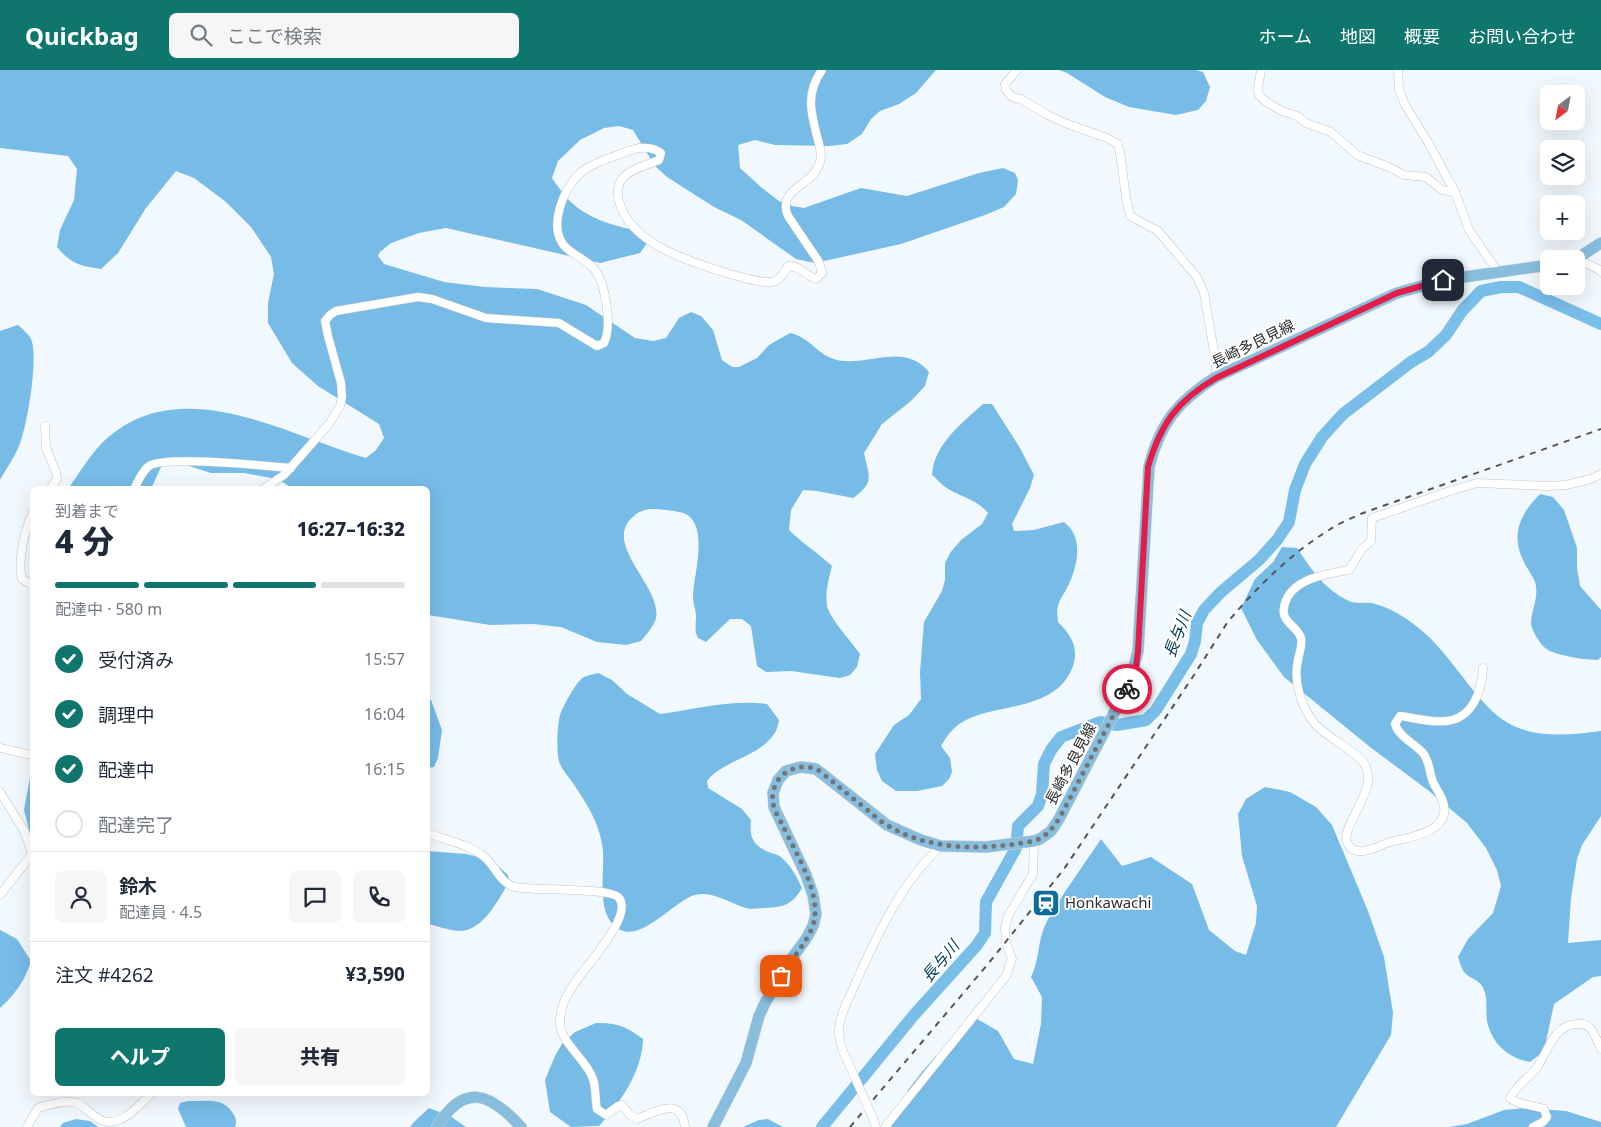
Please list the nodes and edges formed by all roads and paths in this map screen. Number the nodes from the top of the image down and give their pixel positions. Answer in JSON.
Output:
{"nodes":[{"id":1,"x":822,"y":70,"type":"edge"},
{"id":2,"x":1017,"y":70,"type":"edge"},
{"id":3,"x":1261,"y":70,"type":"edge"},
{"id":4,"x":1398,"y":70,"type":"edge"},
{"id":5,"x":1455,"y":192,"type":"junction"},
{"id":6,"x":1601,"y":243,"type":"edge"},
{"id":7,"x":1585,"y":253,"type":"edge"},
{"id":8,"x":1585,"y":263,"type":"edge"},
{"id":9,"x":1540,"y":266,"type":"edge"},
{"id":10,"x":1498,"y":272,"type":"junction"},
{"id":11,"x":1601,"y":272,"type":"edge"},
{"id":12,"x":1216,"y":378,"type":"junction"},
{"id":13,"x":45,"y":426,"type":"dead end"},
{"id":14,"x":290,"y":468,"type":"junction"},
{"id":15,"x":1601,"y":474,"type":"edge"},
{"id":16,"x":52,"y":486,"type":"edge"},
{"id":17,"x":136,"y":486,"type":"edge"},
{"id":18,"x":268,"y":486,"type":"edge"},
{"id":19,"x":30,"y":520,"type":"edge"},
{"id":20,"x":30,"y":583,"type":"edge"},
{"id":21,"x":1483,"y":668,"type":"dead end"},
{"id":22,"x":0,"y":748,"type":"edge"},
{"id":23,"x":30,"y":756,"type":"edge"},
{"id":24,"x":0,"y":792,"type":"edge"},
{"id":25,"x":430,"y":834,"type":"edge"},
{"id":26,"x":1029,"y":842,"type":"junction"},
{"id":27,"x":941,"y":846,"type":"junction"},
{"id":28,"x":30,"y":848,"type":"edge"},
{"id":29,"x":30,"y":857,"type":"edge"},
{"id":30,"x":0,"y":895,"type":"edge"},
{"id":31,"x":1601,"y":1049,"type":"edge"},
{"id":32,"x":149,"y":1096,"type":"edge"},
{"id":33,"x":27,"y":1127,"type":"edge"},
{"id":34,"x":437,"y":1127,"type":"edge"},
{"id":35,"x":521,"y":1127,"type":"edge"},
{"id":36,"x":685,"y":1127,"type":"edge"},
{"id":37,"x":713,"y":1127,"type":"edge"},
{"id":38,"x":876,"y":1127,"type":"edge"},
{"id":39,"x":885,"y":1127,"type":"edge"},
{"id":40,"x":1533,"y":1127,"type":"edge"}],
"edges":[{"from":1,"to":14,"type":"street"},
{"from":2,"to":12,"type":"street"},
{"from":3,"to":5,"type":"street"},
{"from":4,"to":5,"type":"street"},
{"from":5,"to":10,"type":"street"},
{"from":6,"to":7,"type":"main road"},
{"from":8,"to":11,"type":"street"},
{"from":9,"to":10,"type":"main road","name":"長崎多良見線"},
{"from":10,"to":12,"type":"main road","name":"長崎多良見線"},
{"from":12,"to":26,"type":"main road","name":"長崎多良見線"},
{"from":13,"to":16,"type":"street"},
{"from":14,"to":17,"type":"street"},
{"from":14,"to":18,"type":"street"},
{"from":15,"to":21,"type":"street"},
{"from":19,"to":20,"type":"street"},
{"from":22,"to":23,"type":"street"},
{"from":24,"to":28,"type":"street"},
{"from":25,"to":36,"type":"street"},
{"from":26,"to":27,"type":"main road","name":"長崎多良見線"},
{"from":26,"to":39,"type":"street"},
{"from":27,"to":37,"type":"main road","name":"長崎多良見線"},
{"from":27,"to":38,"type":"street","bridge":true},
{"from":29,"to":30,"type":"street"},
{"from":31,"to":40,"type":"street"},
{"from":32,"to":33,"type":"street"},
{"from":34,"to":35,"type":"main road"}]}
